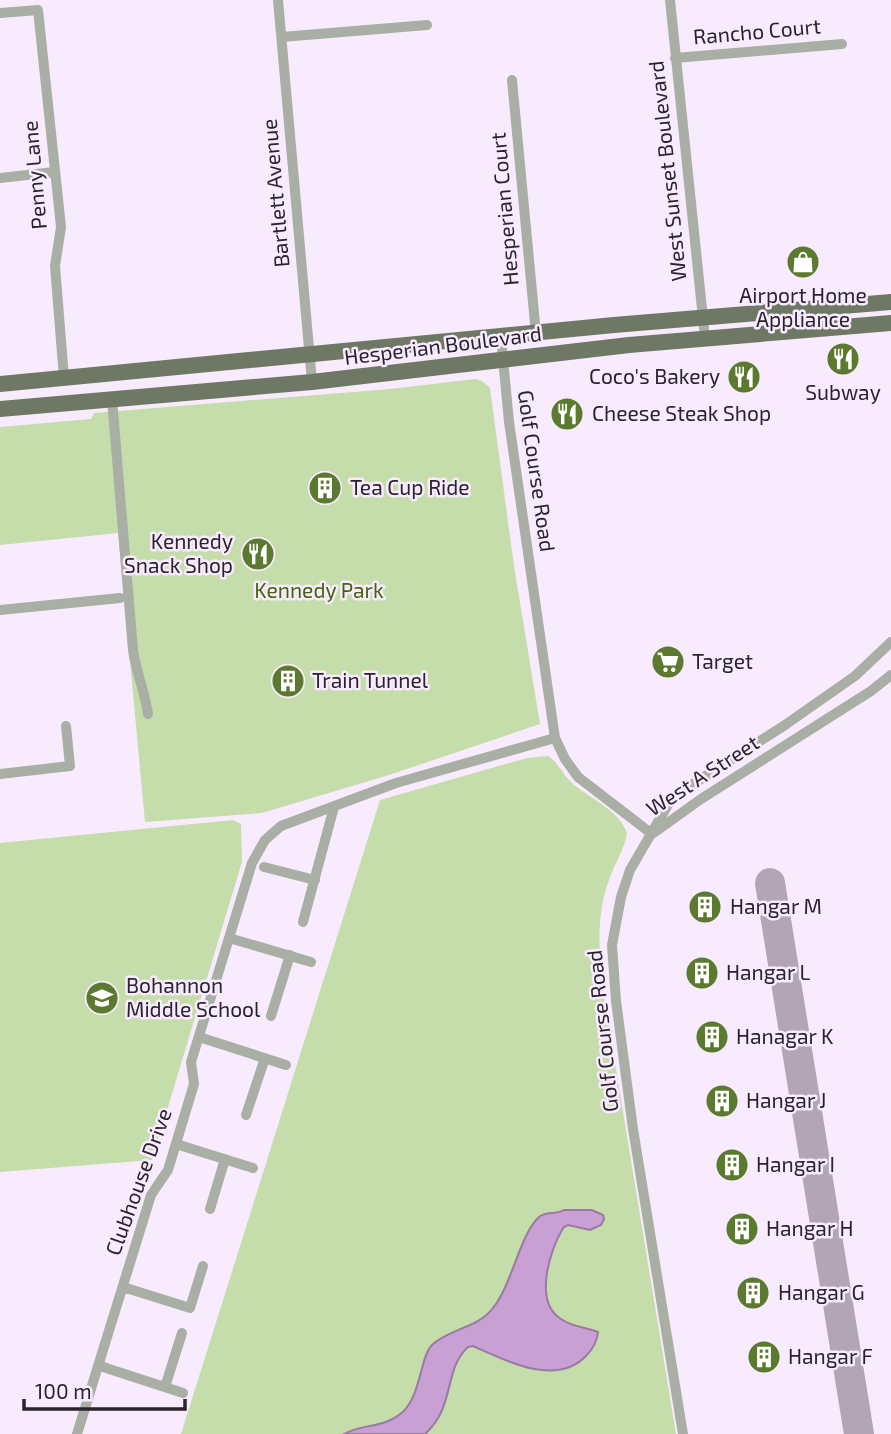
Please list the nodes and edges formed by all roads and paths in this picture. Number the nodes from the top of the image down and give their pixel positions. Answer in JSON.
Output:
{"nodes":[{"id":1,"x":278,"y":0,"type":"edge"},
{"id":2,"x":670,"y":0,"type":"edge"},
{"id":3,"x":0,"y":13,"type":"edge"},
{"id":4,"x":427,"y":25,"type":"dead end"},
{"id":5,"x":282,"y":37,"type":"junction"},
{"id":6,"x":842,"y":44,"type":"dead end"},
{"id":7,"x":675,"y":58,"type":"junction"},
{"id":8,"x":512,"y":80,"type":"dead end"},
{"id":9,"x":54,"y":172,"type":"junction"},
{"id":10,"x":0,"y":178,"type":"edge"},
{"id":11,"x":891,"y":302,"type":"edge"},
{"id":12,"x":703,"y":318,"type":"junction"},
{"id":13,"x":891,"y":323,"type":"edge"},
{"id":14,"x":536,"y":334,"type":"junction"},
{"id":15,"x":501,"y":338,"type":"junction"},
{"id":16,"x":705,"y":338,"type":"junction"},
{"id":17,"x":310,"y":354,"type":"junction"},
{"id":18,"x":502,"y":360,"type":"junction"},
{"id":19,"x":64,"y":378,"type":"junction"},
{"id":20,"x":312,"y":382,"type":"junction"},
{"id":21,"x":5,"y":384,"type":"edge"},
{"id":22,"x":0,"y":398,"type":"edge"},
{"id":23,"x":112,"y":399,"type":"junction"},
{"id":24,"x":0,"y":409,"type":"edge"},
{"id":25,"x":120,"y":598,"type":"dead end"},
{"id":26,"x":0,"y":610,"type":"edge"},
{"id":27,"x":891,"y":642,"type":"edge"},
{"id":28,"x":891,"y":675,"type":"edge"},
{"id":29,"x":148,"y":714,"type":"dead end"},
{"id":30,"x":66,"y":726,"type":"dead end"},
{"id":31,"x":555,"y":738,"type":"junction"},
{"id":32,"x":0,"y":774,"type":"edge"},
{"id":33,"x":334,"y":807,"type":"junction"},
{"id":34,"x":652,"y":834,"type":"junction"},
{"id":35,"x":264,"y":867,"type":"dead end"},
{"id":36,"x":315,"y":880,"type":"junction"},
{"id":37,"x":303,"y":922,"type":"dead end"},
{"id":38,"x":229,"y":938,"type":"junction"},
{"id":39,"x":290,"y":956,"type":"junction"},
{"id":40,"x":311,"y":962,"type":"dead end"},
{"id":41,"x":271,"y":1016,"type":"dead end"},
{"id":42,"x":199,"y":1037,"type":"junction"},
{"id":43,"x":265,"y":1059,"type":"junction"},
{"id":44,"x":286,"y":1065,"type":"dead end"},
{"id":45,"x":246,"y":1115,"type":"dead end"},
{"id":46,"x":176,"y":1144,"type":"junction"},
{"id":47,"x":225,"y":1159,"type":"junction"},
{"id":48,"x":253,"y":1168,"type":"dead end"},
{"id":49,"x":210,"y":1209,"type":"dead end"},
{"id":50,"x":203,"y":1266,"type":"dead end"},
{"id":51,"x":123,"y":1287,"type":"junction"},
{"id":52,"x":182,"y":1333,"type":"dead end"},
{"id":53,"x":100,"y":1366,"type":"junction"},
{"id":54,"x":165,"y":1387,"type":"junction"},
{"id":55,"x":183,"y":1393,"type":"dead end"},
{"id":56,"x":77,"y":1434,"type":"edge"},
{"id":57,"x":683,"y":1434,"type":"edge"}],
"edges":[{"from":1,"to":5,"type":"street","name":"Bartlett Avenue"},
{"from":2,"to":7,"type":"street","name":"West Sunset Boulevard"},
{"from":3,"to":9,"type":"street","name":"Penny Lane"},
{"from":4,"to":5,"type":"street"},
{"from":5,"to":17,"type":"street","name":"Bartlett Avenue"},
{"from":6,"to":7,"type":"street","name":"Rancho Court"},
{"from":7,"to":12,"type":"street","name":"West Sunset Boulevard"},
{"from":8,"to":14,"type":"street","name":"Hesperian Court"},
{"from":9,"to":10,"type":"street"},
{"from":9,"to":19,"type":"street","name":"Penny Lane"},
{"from":11,"to":12,"type":"main road","name":"Hesperian Boulevard"},
{"from":12,"to":14,"type":"main road","name":"Hesperian Boulevard"},
{"from":12,"to":16,"type":"street","name":"West Sunset Boulevard"},
{"from":13,"to":16,"type":"main road","name":"Hesperian Boulevard"},
{"from":14,"to":15,"type":"main road","name":"Hesperian Boulevard"},
{"from":15,"to":17,"type":"main road","name":"Hesperian Boulevard"},
{"from":15,"to":18,"type":"street","name":"Golf Course Road"},
{"from":16,"to":18,"type":"main road","name":"Hesperian Boulevard"},
{"from":17,"to":19,"type":"main road","name":"Hesperian Boulevard"},
{"from":17,"to":20,"type":"street","name":"Bartlett Avenue"},
{"from":18,"to":20,"type":"main road","name":"Hesperian Boulevard"},
{"from":18,"to":31,"type":"street","name":"Golf Course Road"},
{"from":19,"to":21,"type":"main road","name":"Hesperian Boulevard"},
{"from":20,"to":23,"type":"main road","name":"Hesperian Boulevard"},
{"from":21,"to":22,"type":"main road"},
{"from":23,"to":24,"type":"main road","name":"Hesperian Boulevard"},
{"from":23,"to":29,"type":"street"},
{"from":25,"to":26,"type":"street"},
{"from":27,"to":34,"type":"street","name":"West A Street"},
{"from":28,"to":34,"type":"street","name":"West A Street"},
{"from":30,"to":32,"type":"street"},
{"from":31,"to":33,"type":"street","name":"Clubhouse Drive"},
{"from":31,"to":34,"type":"street","name":"Golf Course Road"},
{"from":33,"to":36,"type":"street"},
{"from":33,"to":38,"type":"street","name":"Clubhouse Drive"},
{"from":34,"to":57,"type":"street","name":"Golf Course Road"},
{"from":35,"to":36,"type":"street"},
{"from":36,"to":37,"type":"street"},
{"from":38,"to":39,"type":"street"},
{"from":38,"to":42,"type":"street","name":"Clubhouse Drive"},
{"from":39,"to":40,"type":"street"},
{"from":39,"to":41,"type":"street"},
{"from":42,"to":43,"type":"street"},
{"from":42,"to":46,"type":"street","name":"Clubhouse Drive"},
{"from":43,"to":44,"type":"street"},
{"from":43,"to":45,"type":"street"},
{"from":46,"to":47,"type":"street"},
{"from":46,"to":51,"type":"street","name":"Clubhouse Drive"},
{"from":47,"to":48,"type":"street"},
{"from":47,"to":49,"type":"street"},
{"from":50,"to":51,"type":"street"},
{"from":51,"to":53,"type":"street","name":"Clubhouse Drive"},
{"from":52,"to":54,"type":"street"},
{"from":53,"to":54,"type":"street"},
{"from":53,"to":56,"type":"street","name":"Clubhouse Drive"},
{"from":54,"to":55,"type":"street"}]}
